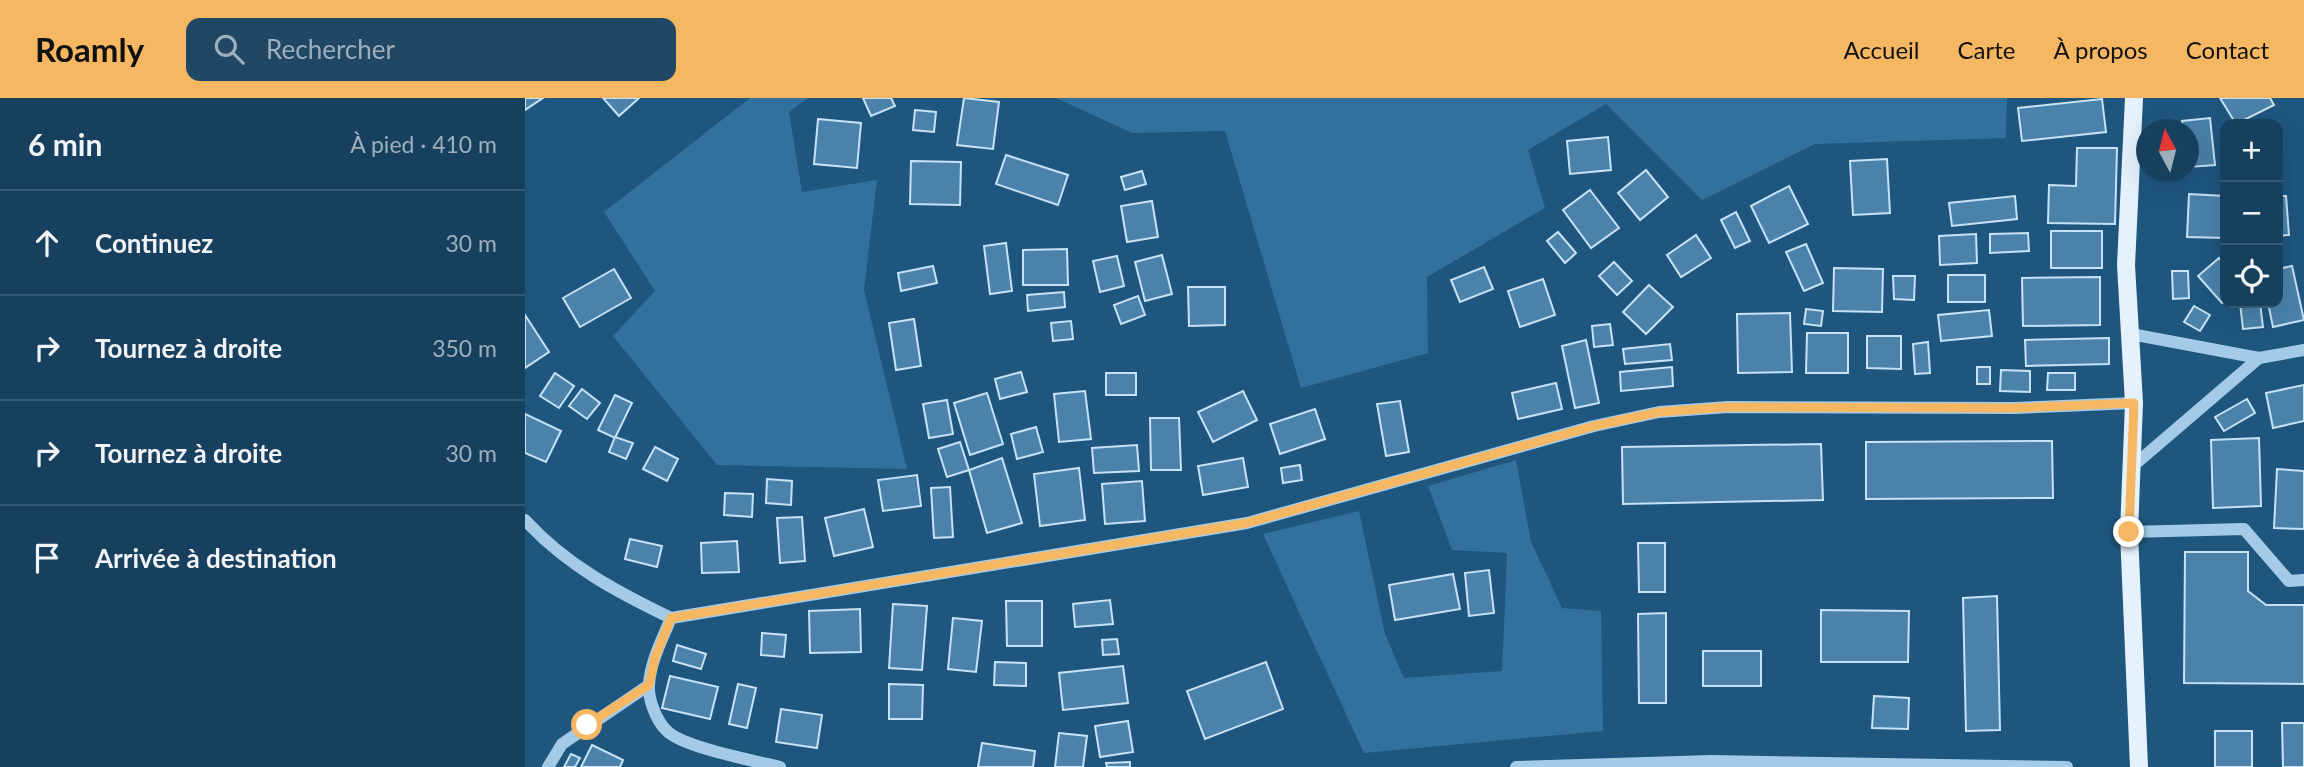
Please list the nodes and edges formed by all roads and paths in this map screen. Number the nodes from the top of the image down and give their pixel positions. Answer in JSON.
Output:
{"nodes":[{"id":1,"x":2134,"y":98,"type":"edge"},
{"id":2,"x":2131,"y":334,"type":"junction"},
{"id":3,"x":2304,"y":350,"type":"edge"},
{"id":4,"x":2259,"y":358,"type":"junction"},
{"id":5,"x":2134,"y":403,"type":"junction"},
{"id":6,"x":2133,"y":466,"type":"junction"},
{"id":7,"x":525,"y":520,"type":"edge"},
{"id":8,"x":2129,"y":532,"type":"junction"},
{"id":9,"x":2304,"y":580,"type":"edge"},
{"id":10,"x":671,"y":618,"type":"junction"},
{"id":11,"x":649,"y":685,"type":"junction"},
{"id":12,"x":548,"y":767,"type":"edge"},
{"id":13,"x":779,"y":767,"type":"edge"},
{"id":14,"x":1516,"y":767,"type":"edge"},
{"id":15,"x":2067,"y":767,"type":"edge"},
{"id":16,"x":2139,"y":767,"type":"edge"}],
"edges":[{"from":1,"to":2,"type":"main road"},
{"from":2,"to":4,"type":"street"},
{"from":2,"to":5,"type":"main road"},
{"from":3,"to":4,"type":"street"},
{"from":4,"to":6,"type":"street"},
{"from":5,"to":6,"type":"main road"},
{"from":5,"to":10,"type":"street"},
{"from":6,"to":8,"type":"main road"},
{"from":7,"to":10,"type":"street"},
{"from":8,"to":9,"type":"street"},
{"from":8,"to":16,"type":"main road"},
{"from":10,"to":11,"type":"street"},
{"from":11,"to":12,"type":"street"},
{"from":11,"to":13,"type":"street"},
{"from":14,"to":15,"type":"street"}]}
